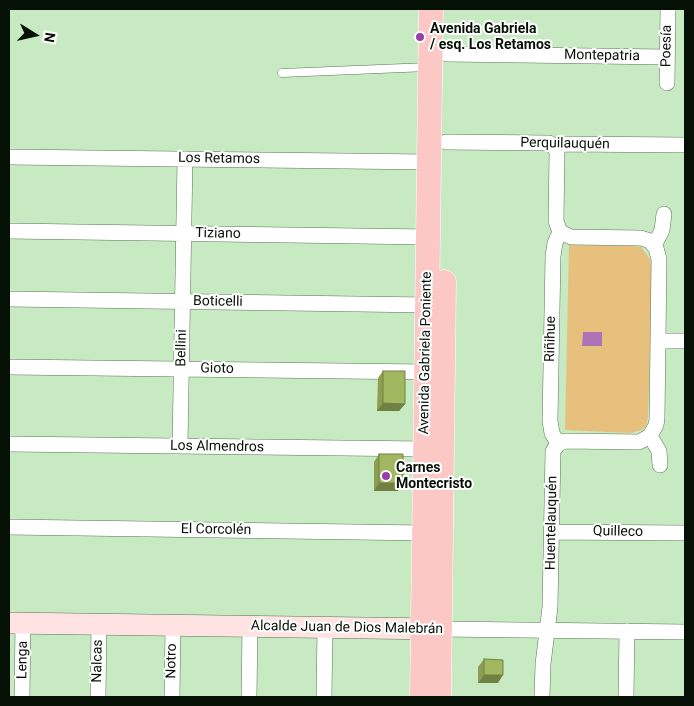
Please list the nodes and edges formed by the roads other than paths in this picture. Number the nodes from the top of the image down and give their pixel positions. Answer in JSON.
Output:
{"nodes":[{"id":1,"x":431,"y":9,"type":"edge"},
{"id":2,"x":447,"y":9,"type":"edge"},
{"id":3,"x":668,"y":9,"type":"edge"},
{"id":4,"x":667,"y":57,"type":"junction"},
{"id":5,"x":438,"y":60,"type":"junction"},
{"id":6,"x":282,"y":73,"type":"dead end"},
{"id":7,"x":667,"y":83,"type":"dead end"},
{"id":8,"x":446,"y":142,"type":"junction"},
{"id":9,"x":685,"y":145,"type":"edge"},
{"id":10,"x":554,"y":146,"type":"junction"},
{"id":11,"x":9,"y":157,"type":"edge"},
{"id":12,"x":185,"y":159,"type":"junction"},
{"id":13,"x":429,"y":162,"type":"junction"},
{"id":14,"x":664,"y":214,"type":"dead end"},
{"id":15,"x":9,"y":232,"type":"edge"},
{"id":16,"x":560,"y":232,"type":"junction"},
{"id":17,"x":184,"y":234,"type":"junction"},
{"id":18,"x":428,"y":237,"type":"junction"},
{"id":19,"x":653,"y":243,"type":"junction"},
{"id":20,"x":9,"y":299,"type":"edge"},
{"id":21,"x":182,"y":302,"type":"junction"},
{"id":22,"x":427,"y":305,"type":"junction"},
{"id":23,"x":658,"y":341,"type":"junction"},
{"id":24,"x":685,"y":341,"type":"edge"},
{"id":25,"x":9,"y":367,"type":"edge"},
{"id":26,"x":181,"y":369,"type":"junction"},
{"id":27,"x":426,"y":372,"type":"junction"},
{"id":28,"x":650,"y":436,"type":"junction"},
{"id":29,"x":9,"y":444,"type":"edge"},
{"id":30,"x":558,"y":444,"type":"junction"},
{"id":31,"x":180,"y":446,"type":"junction"},
{"id":32,"x":425,"y":449,"type":"junction"},
{"id":33,"x":660,"y":465,"type":"dead end"},
{"id":34,"x":9,"y":527,"type":"edge"},
{"id":35,"x":552,"y":532,"type":"junction"},
{"id":36,"x":424,"y":533,"type":"junction"},
{"id":37,"x":685,"y":533,"type":"edge"},
{"id":38,"x":16,"y":623,"type":"edge"},
{"id":39,"x":99,"y":624,"type":"junction"},
{"id":40,"x":173,"y":625,"type":"junction"},
{"id":41,"x":250,"y":626,"type":"junction"},
{"id":42,"x":325,"y":627,"type":"junction"},
{"id":43,"x":431,"y":629,"type":"junction"},
{"id":44,"x":547,"y":630,"type":"junction"},
{"id":45,"x":627,"y":631,"type":"junction"},
{"id":46,"x":685,"y":632,"type":"edge"},
{"id":47,"x":22,"y":697,"type":"edge"},
{"id":48,"x":98,"y":697,"type":"edge"},
{"id":49,"x":172,"y":697,"type":"edge"},
{"id":50,"x":249,"y":697,"type":"edge"},
{"id":51,"x":324,"y":697,"type":"edge"},
{"id":52,"x":422,"y":697,"type":"edge"},
{"id":53,"x":439,"y":697,"type":"edge"},
{"id":54,"x":542,"y":697,"type":"edge"},
{"id":55,"x":626,"y":697,"type":"edge"}],
"edges":[{"from":1,"to":5,"type":"main road","name":"Avenida Gabriela Poniente"},
{"from":2,"to":5,"type":"main road","name":"Avenida Gabriela Poniente"},
{"from":3,"to":4,"type":"street","name":"Poesía"},
{"from":4,"to":5,"type":"street","name":"Montepatria"},
{"from":4,"to":7,"type":"street","name":"Poesía"},
{"from":5,"to":6,"type":"lane"},
{"from":5,"to":8,"type":"main road","name":"Avenida Gabriela Poniente"},
{"from":5,"to":13,"type":"main road","name":"Avenida Gabriela Poniente"},
{"from":8,"to":10,"type":"street","name":"Perquilauquén"},
{"from":8,"to":43,"type":"main road","name":"Avenida Gabriela Poniente"},
{"from":9,"to":10,"type":"street","name":"Perquilauquén"},
{"from":10,"to":16,"type":"street"},
{"from":11,"to":12,"type":"street","name":"Los Retamos"},
{"from":12,"to":13,"type":"street","name":"Los Retamos"},
{"from":12,"to":17,"type":"street","name":"Bellini"},
{"from":13,"to":18,"type":"main road","name":"Avenida Gabriela Poniente"},
{"from":14,"to":19,"type":"street"},
{"from":15,"to":17,"type":"street","name":"Tiziano"},
{"from":16,"to":19,"type":"street"},
{"from":16,"to":30,"type":"street","name":"Riñihue"},
{"from":17,"to":18,"type":"street","name":"Tiziano"},
{"from":17,"to":21,"type":"street","name":"Bellini"},
{"from":18,"to":22,"type":"main road","name":"Avenida Gabriela Poniente"},
{"from":19,"to":23,"type":"street"},
{"from":20,"to":21,"type":"street","name":"Boticelli"},
{"from":21,"to":22,"type":"street","name":"Boticelli"},
{"from":21,"to":26,"type":"street","name":"Bellini"},
{"from":22,"to":27,"type":"main road","name":"Avenida Gabriela Poniente"},
{"from":23,"to":24,"type":"street"},
{"from":23,"to":28,"type":"street"},
{"from":25,"to":26,"type":"street","name":"Gioto"},
{"from":26,"to":27,"type":"street","name":"Gioto"},
{"from":26,"to":31,"type":"street","name":"Bellini"},
{"from":27,"to":32,"type":"main road","name":"Avenida Gabriela Poniente"},
{"from":28,"to":30,"type":"street"},
{"from":28,"to":33,"type":"street"},
{"from":29,"to":31,"type":"street","name":"Los Almendros"},
{"from":30,"to":35,"type":"street","name":"Huentelauquén"},
{"from":31,"to":32,"type":"street","name":"Los Almendros"},
{"from":32,"to":36,"type":"main road","name":"Avenida Gabriela Poniente"},
{"from":34,"to":36,"type":"street","name":"El Corcolén"},
{"from":35,"to":37,"type":"street","name":"Quilleco"},
{"from":35,"to":44,"type":"street","name":"Huentelauquén"},
{"from":36,"to":43,"type":"main road","name":"Avenida Gabriela Poniente"},
{"from":38,"to":39,"type":"street","name":"Alcalde Juan de Dios Malebrán"},
{"from":38,"to":47,"type":"street","name":"Lenga"},
{"from":39,"to":40,"type":"street","name":"Alcalde Juan de Dios Malebrán"},
{"from":39,"to":48,"type":"street","name":"Nalcas"},
{"from":40,"to":41,"type":"street","name":"Alcalde Juan de Dios Malebrán"},
{"from":40,"to":49,"type":"street","name":"Notro"},
{"from":41,"to":42,"type":"street","name":"Alcalde Juan de Dios Malebrán"},
{"from":41,"to":50,"type":"street"},
{"from":42,"to":43,"type":"street","name":"Alcalde Juan de Dios Malebrán"},
{"from":42,"to":51,"type":"street"},
{"from":43,"to":44,"type":"street","name":"Alcalde Juan de Dios Malebrán"},
{"from":43,"to":52,"type":"main road","name":"Avenida Gabriela Poniente"},
{"from":43,"to":53,"type":"main road","name":"Avenida Gabriela Poniente"},
{"from":44,"to":45,"type":"street","name":"Alcalde Juan de Dios Malebrán"},
{"from":44,"to":54,"type":"street","name":"Huentelauquén"},
{"from":45,"to":46,"type":"street","name":"Alcalde Juan de Dios Malebrán"},
{"from":45,"to":55,"type":"street"}]}
